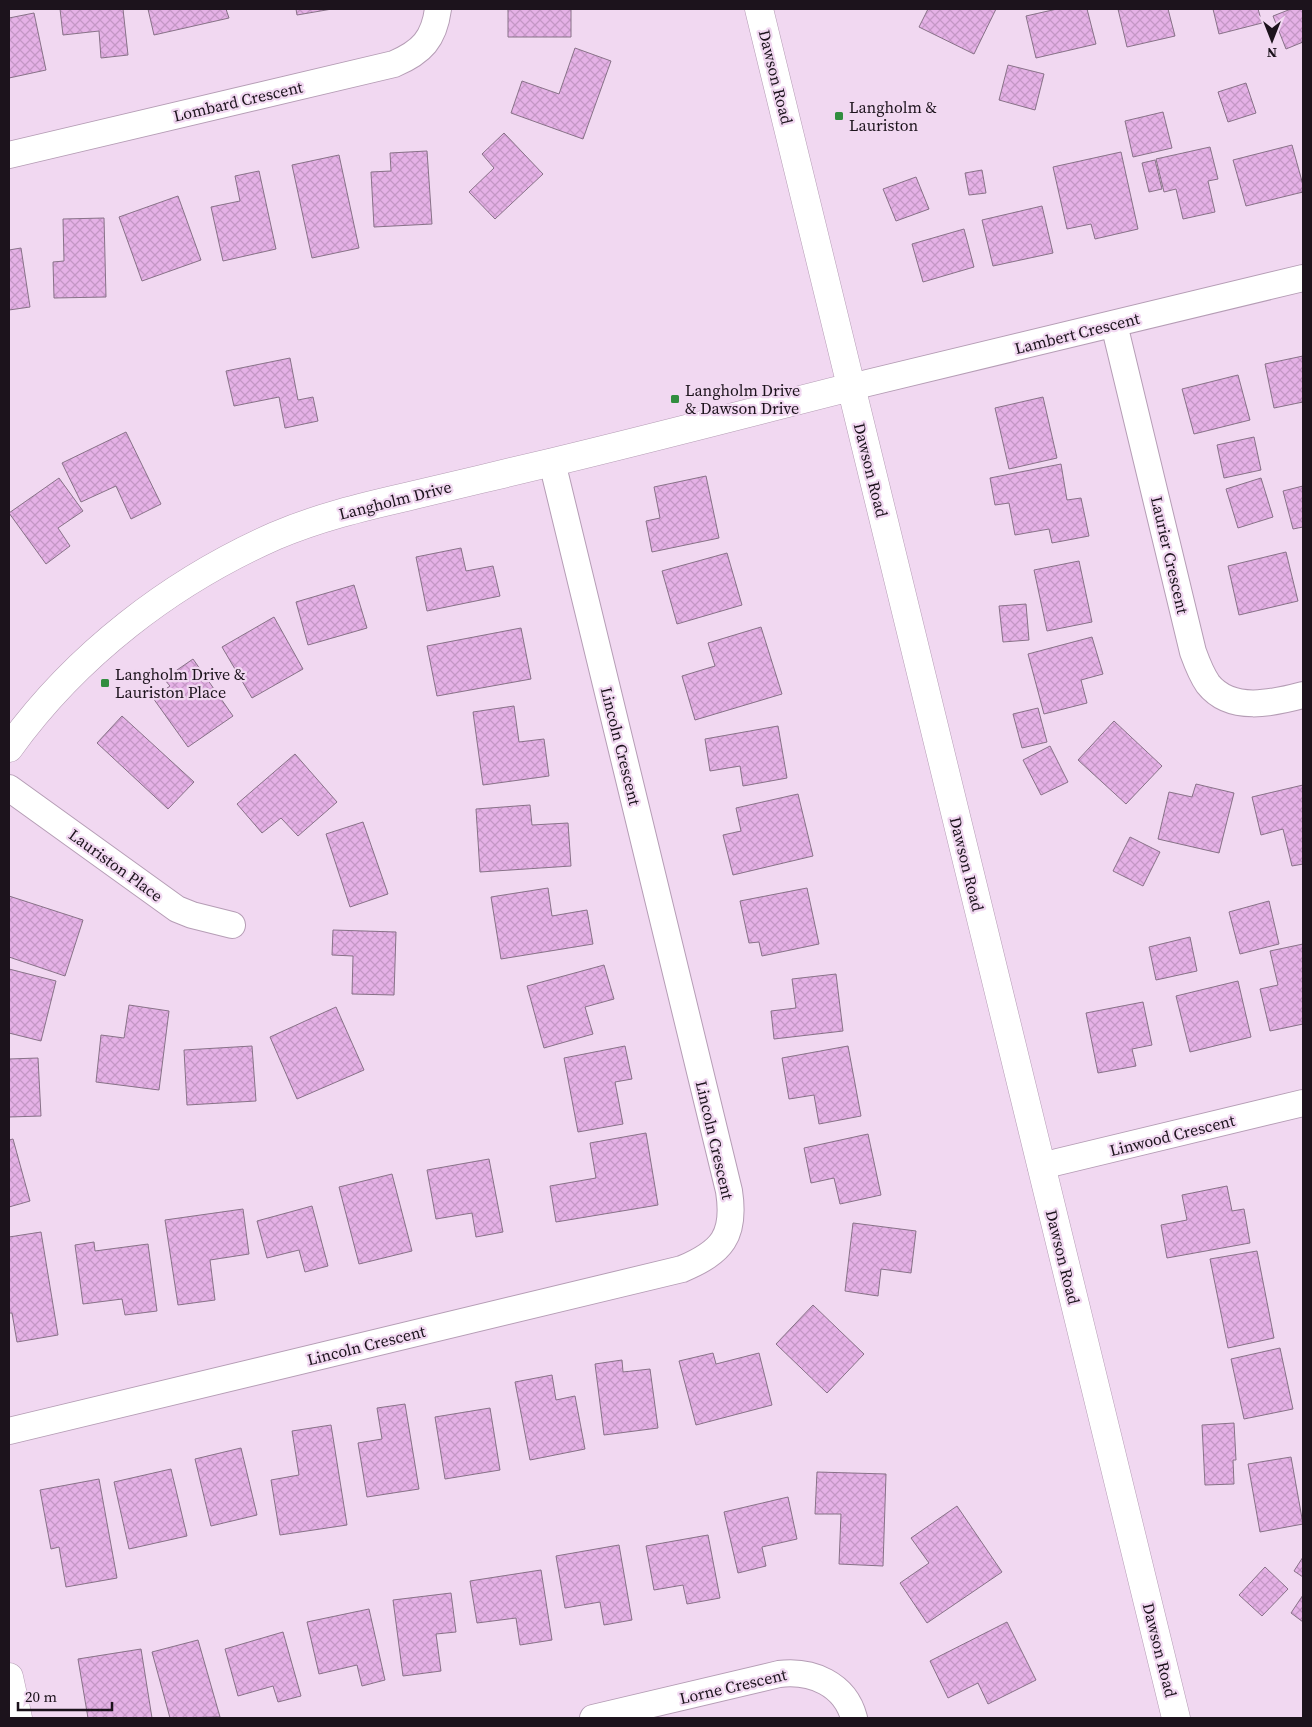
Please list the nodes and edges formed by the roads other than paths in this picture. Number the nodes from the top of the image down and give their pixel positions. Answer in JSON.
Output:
{"nodes":[{"id":1,"x":438,"y":9,"type":"edge"},
{"id":2,"x":759,"y":9,"type":"edge"},
{"id":3,"x":9,"y":155,"type":"edge"},
{"id":4,"x":1303,"y":278,"type":"edge"},
{"id":5,"x":1114,"y":324,"type":"junction"},
{"id":6,"x":851,"y":387,"type":"junction"},
{"id":7,"x":552,"y":462,"type":"junction"},
{"id":8,"x":1303,"y":695,"type":"edge"},
{"id":9,"x":9,"y":748,"type":"edge"},
{"id":10,"x":9,"y":788,"type":"edge"},
{"id":11,"x":232,"y":925,"type":"dead end"},
{"id":12,"x":1303,"y":1103,"type":"edge"},
{"id":13,"x":1041,"y":1166,"type":"junction"},
{"id":14,"x":9,"y":1431,"type":"edge"},
{"id":15,"x":9,"y":1677,"type":"edge"},
{"id":16,"x":18,"y":1718,"type":"edge"},
{"id":17,"x":594,"y":1718,"type":"edge"},
{"id":18,"x":854,"y":1718,"type":"edge"},
{"id":19,"x":1176,"y":1718,"type":"edge"}],
"edges":[{"from":1,"to":3,"type":"street","name":"Lombard Crescent"},
{"from":2,"to":6,"type":"main road","name":"Dawson Road"},
{"from":4,"to":5,"type":"street","name":"Lambert Crescent"},
{"from":5,"to":6,"type":"street","name":"Lambert Crescent"},
{"from":5,"to":8,"type":"street","name":"Laurier Crescent"},
{"from":6,"to":7,"type":"main road","name":"Langholm Drive"},
{"from":6,"to":13,"type":"main road","name":"Dawson Road"},
{"from":7,"to":9,"type":"main road","name":"Langholm Drive"},
{"from":7,"to":14,"type":"street","name":"Lincoln Crescent"},
{"from":10,"to":11,"type":"street","name":"Lauriston Place"},
{"from":12,"to":13,"type":"street","name":"Linwood Crescent"},
{"from":13,"to":19,"type":"main road","name":"Dawson Road"},
{"from":15,"to":16,"type":"main road"},
{"from":17,"to":18,"type":"street","name":"Lorne Crescent"}]}
